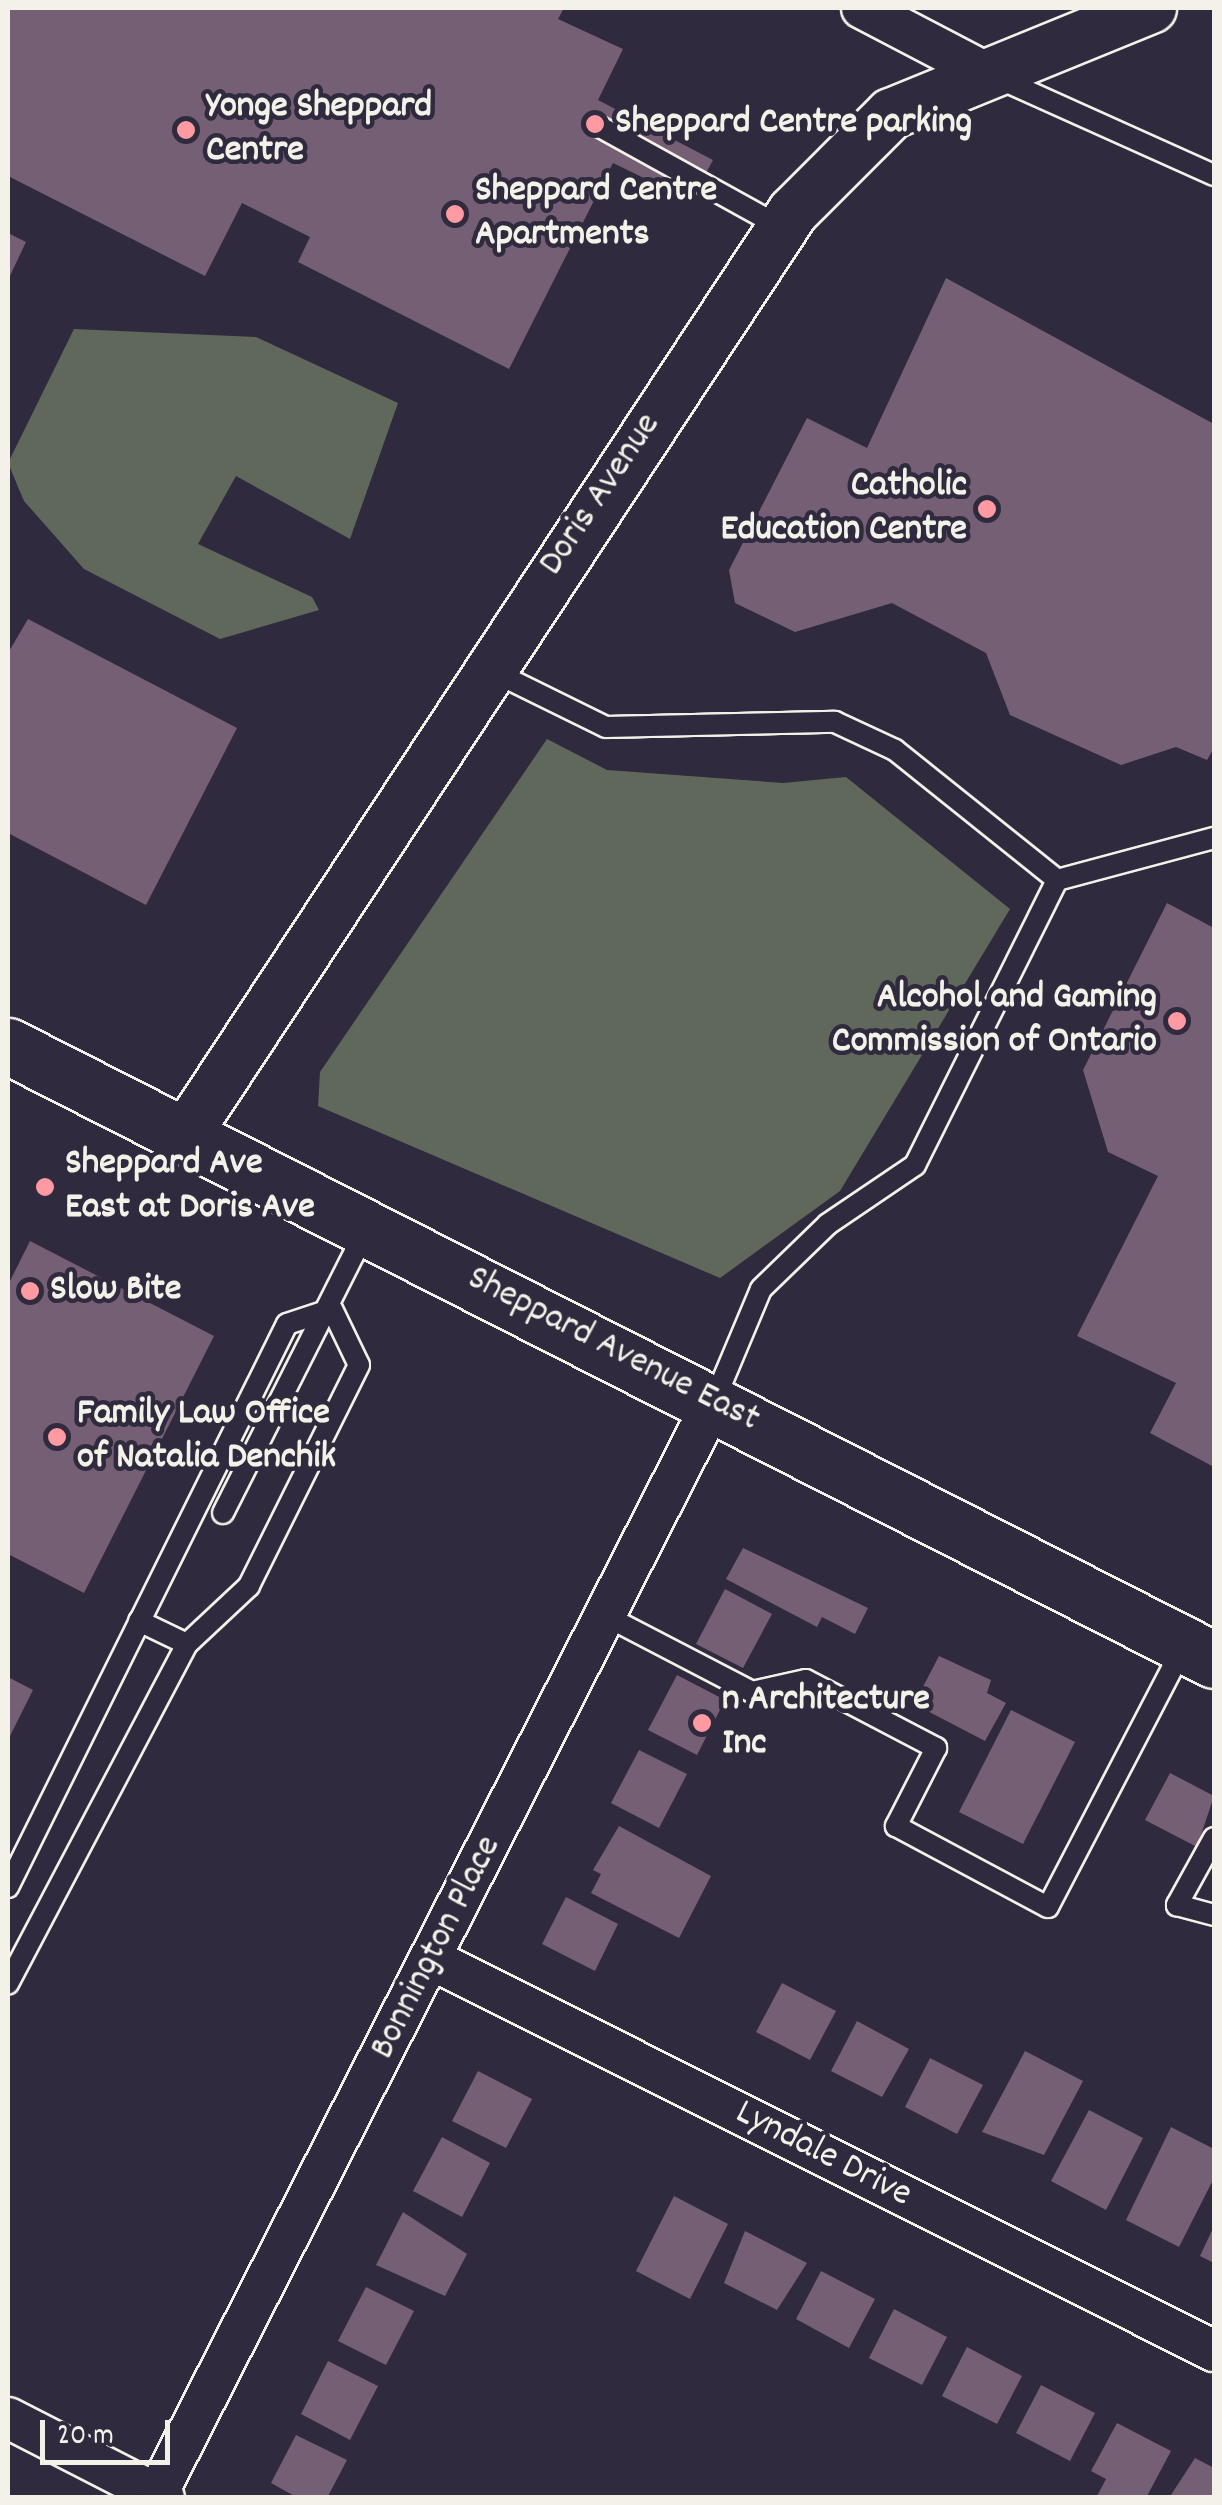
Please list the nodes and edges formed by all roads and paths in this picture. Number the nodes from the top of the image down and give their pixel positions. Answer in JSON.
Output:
{"nodes":[{"id":1,"x":862,"y":8,"type":"edge"},
{"id":2,"x":1151,"y":8,"type":"edge"},
{"id":3,"x":990,"y":75,"type":"junction"},
{"id":4,"x":596,"y":124,"type":"dead end"},
{"id":5,"x":1214,"y":175,"type":"edge"},
{"id":6,"x":781,"y":227,"type":"junction"},
{"id":7,"x":486,"y":668,"type":"junction"},
{"id":8,"x":1214,"y":838,"type":"edge"},
{"id":9,"x":1057,"y":880,"type":"junction"},
{"id":10,"x":8,"y":1046,"type":"edge"},
{"id":11,"x":186,"y":1134,"type":"junction"},
{"id":12,"x":368,"y":1226,"type":"junction"},
{"id":13,"x":332,"y":1309,"type":"junction"},
{"id":14,"x":714,"y":1401,"type":"junction"},
{"id":15,"x":223,"y":1512,"type":"dead end"},
{"id":16,"x":606,"y":1616,"type":"junction"},
{"id":17,"x":139,"y":1621,"type":"junction"},
{"id":18,"x":186,"y":1644,"type":"junction"},
{"id":19,"x":1200,"y":1652,"type":"edge"},
{"id":20,"x":1214,"y":1838,"type":"edge"},
{"id":21,"x":8,"y":1887,"type":"edge"},
{"id":22,"x":1214,"y":1915,"type":"edge"},
{"id":23,"x":431,"y":1959,"type":"junction"},
{"id":24,"x":8,"y":1984,"type":"edge"},
{"id":25,"x":1214,"y":2351,"type":"edge"},
{"id":26,"x":8,"y":2418,"type":"edge"},
{"id":27,"x":160,"y":2496,"type":"edge"}],
"edges":[{"from":1,"to":3,"type":"street"},
{"from":2,"to":3,"type":"street","name":"Doris Avenue"},
{"from":3,"to":5,"type":"lane"},
{"from":3,"to":6,"type":"street","name":"Doris Avenue"},
{"from":4,"to":6,"type":"lane"},
{"from":6,"to":7,"type":"street","name":"Doris Avenue"},
{"from":7,"to":9,"type":"lane"},
{"from":7,"to":11,"type":"street","name":"Doris Avenue"},
{"from":8,"to":9,"type":"lane"},
{"from":9,"to":14,"type":"lane"},
{"from":10,"to":11,"type":"main road","name":"Sheppard Avenue East"},
{"from":11,"to":12,"type":"main road","name":"Sheppard Avenue East"},
{"from":12,"to":13,"type":"lane"},
{"from":12,"to":14,"type":"main road","name":"Sheppard Avenue East"},
{"from":13,"to":15,"type":"lane"},
{"from":13,"to":17,"type":"lane"},
{"from":13,"to":18,"type":"lane"},
{"from":14,"to":16,"type":"street","name":"Bonnington Place"},
{"from":14,"to":19,"type":"main road","name":"Sheppard Avenue East"},
{"from":16,"to":19,"type":"lane"},
{"from":16,"to":23,"type":"street","name":"Bonnington Place"},
{"from":17,"to":18,"type":"lane"},
{"from":17,"to":21,"type":"lane"},
{"from":18,"to":24,"type":"lane"},
{"from":20,"to":22,"type":"lane"},
{"from":23,"to":25,"type":"street","name":"Lyndale Drive"},
{"from":23,"to":27,"type":"street","name":"Bonnington Place"},
{"from":26,"to":27,"type":"street"}]}
